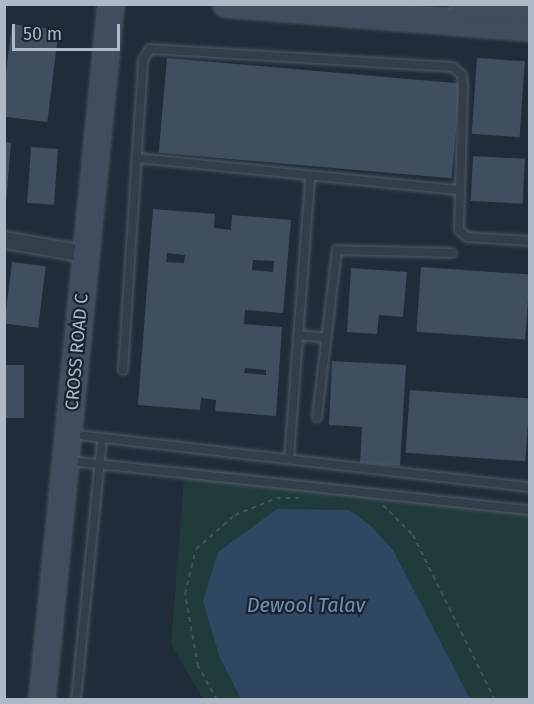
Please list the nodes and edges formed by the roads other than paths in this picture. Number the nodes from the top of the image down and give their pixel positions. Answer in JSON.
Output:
{"nodes":[{"id":1,"x":111,"y":4,"type":"edge"},
{"id":2,"x":226,"y":4,"type":"edge"},
{"id":3,"x":470,"y":5,"type":"edge"},
{"id":4,"x":530,"y":10,"type":"edge"},
{"id":5,"x":530,"y":28,"type":"edge"},
{"id":6,"x":137,"y":158,"type":"junction"},
{"id":7,"x":310,"y":177,"type":"junction"},
{"id":8,"x":458,"y":190,"type":"junction"},
{"id":9,"x":4,"y":240,"type":"edge"},
{"id":10,"x":530,"y":241,"type":"edge"},
{"id":11,"x":452,"y":253,"type":"dead end"},
{"id":12,"x":86,"y":254,"type":"junction"},
{"id":13,"x":298,"y":335,"type":"junction"},
{"id":14,"x":326,"y":338,"type":"junction"},
{"id":15,"x":123,"y":370,"type":"dead end"},
{"id":16,"x":317,"y":417,"type":"dead end"},
{"id":17,"x":69,"y":434,"type":"junction"},
{"id":18,"x":102,"y":440,"type":"junction"},
{"id":19,"x":289,"y":459,"type":"junction"},
{"id":20,"x":67,"y":461,"type":"junction"},
{"id":21,"x":99,"y":465,"type":"junction"},
{"id":22,"x":530,"y":487,"type":"edge"},
{"id":23,"x":530,"y":510,"type":"edge"},
{"id":24,"x":42,"y":699,"type":"edge"},
{"id":25,"x":76,"y":699,"type":"edge"}],
"edges":[{"from":1,"to":12,"type":"main road","name":"CROSS ROAD C"},
{"from":2,"to":5,"type":"main road"},
{"from":3,"to":4,"type":"main road"},
{"from":6,"to":7,"type":"lane"},
{"from":6,"to":8,"type":"lane"},
{"from":6,"to":15,"type":"lane"},
{"from":7,"to":8,"type":"lane"},
{"from":7,"to":13,"type":"lane"},
{"from":8,"to":10,"type":"lane"},
{"from":9,"to":12,"type":"street"},
{"from":11,"to":14,"type":"lane"},
{"from":12,"to":17,"type":"main road","name":"CROSS ROAD C"},
{"from":13,"to":14,"type":"lane"},
{"from":13,"to":19,"type":"lane"},
{"from":14,"to":16,"type":"lane"},
{"from":17,"to":18,"type":"lane"},
{"from":17,"to":20,"type":"main road","name":"CROSS ROAD C"},
{"from":18,"to":19,"type":"lane"},
{"from":18,"to":21,"type":"lane"},
{"from":19,"to":22,"type":"lane"},
{"from":20,"to":21,"type":"lane"},
{"from":20,"to":24,"type":"main road","name":"CROSS ROAD C"},
{"from":21,"to":23,"type":"lane"},
{"from":21,"to":25,"type":"lane"}]}
